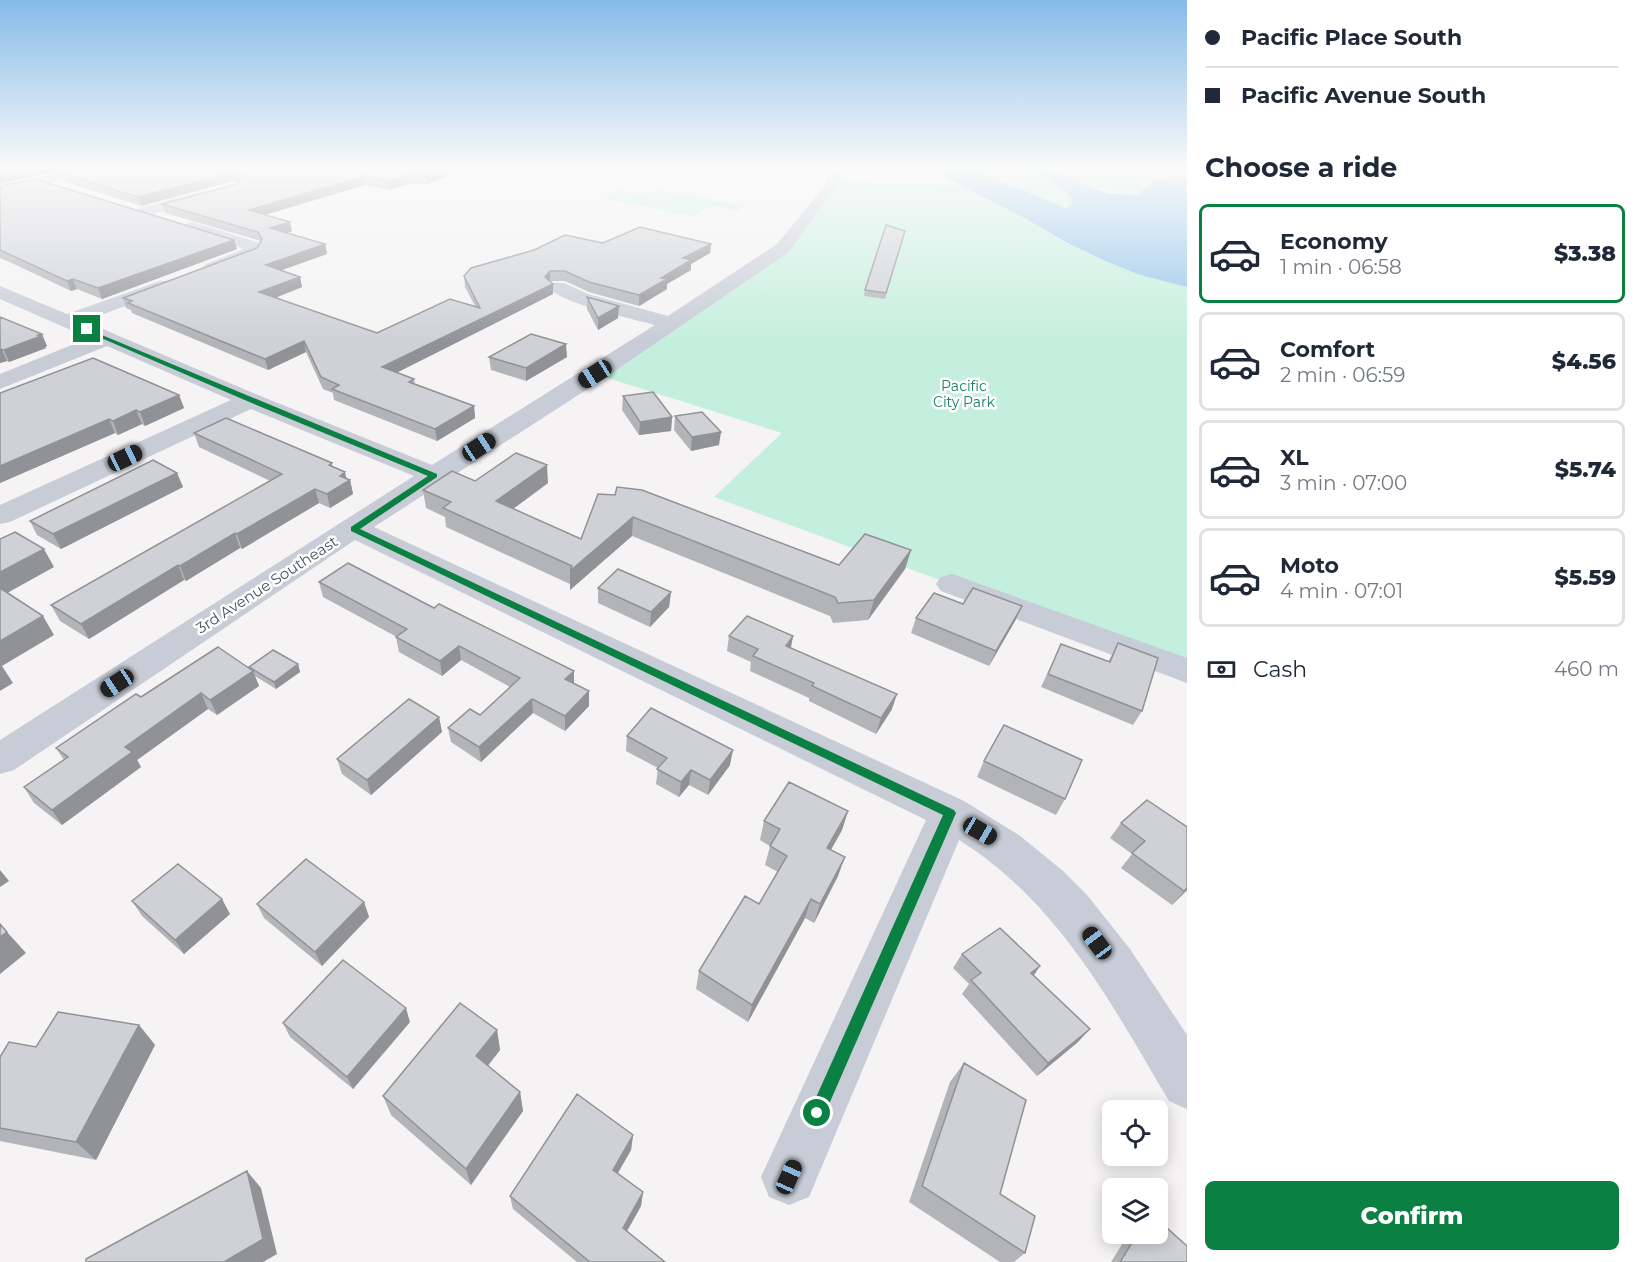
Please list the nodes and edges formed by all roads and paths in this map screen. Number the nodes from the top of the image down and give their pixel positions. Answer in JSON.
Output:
{"nodes":[{"id":1,"x":185,"y":226,"type":"edge"},
{"id":2,"x":800,"y":226,"type":"edge"},
{"id":3,"x":557,"y":287,"type":"dead end"},
{"id":4,"x":0,"y":292,"type":"edge"},
{"id":5,"x":31,"y":306,"type":"junction"},
{"id":6,"x":0,"y":316,"type":"edge"},
{"id":7,"x":66,"y":321,"type":"junction"},
{"id":8,"x":670,"y":323,"type":"junction"},
{"id":9,"x":107,"y":338,"type":"junction"},
{"id":10,"x":0,"y":382,"type":"edge"},
{"id":11,"x":250,"y":400,"type":"junction"},
{"id":12,"x":434,"y":475,"type":"junction"},
{"id":13,"x":0,"y":516,"type":"edge"},
{"id":14,"x":354,"y":529,"type":"junction"},
{"id":15,"x":952,"y":584,"type":"dead end"},
{"id":16,"x":1187,"y":671,"type":"edge"},
{"id":17,"x":0,"y":759,"type":"edge"},
{"id":18,"x":950,"y":813,"type":"junction"},
{"id":19,"x":1187,"y":1083,"type":"edge"},
{"id":20,"x":789,"y":1177,"type":"dead end"}],
"edges":[{"from":1,"to":7,"type":"street"},
{"from":2,"to":8,"type":"street","name":"3rd Avenue Southeast"},
{"from":3,"to":8,"type":"street"},
{"from":4,"to":5,"type":"street"},
{"from":5,"to":6,"type":"street"},
{"from":5,"to":7,"type":"street"},
{"from":7,"to":9,"type":"street"},
{"from":8,"to":12,"type":"street","name":"3rd Avenue Southeast"},
{"from":9,"to":10,"type":"street"},
{"from":9,"to":11,"type":"street"},
{"from":11,"to":12,"type":"street"},
{"from":11,"to":13,"type":"street"},
{"from":12,"to":14,"type":"street","name":"3rd Avenue Southeast"},
{"from":14,"to":17,"type":"street","name":"3rd Avenue Southeast"},
{"from":14,"to":18,"type":"street"},
{"from":15,"to":16,"type":"street"},
{"from":18,"to":19,"type":"street"},
{"from":18,"to":20,"type":"street"}]}
